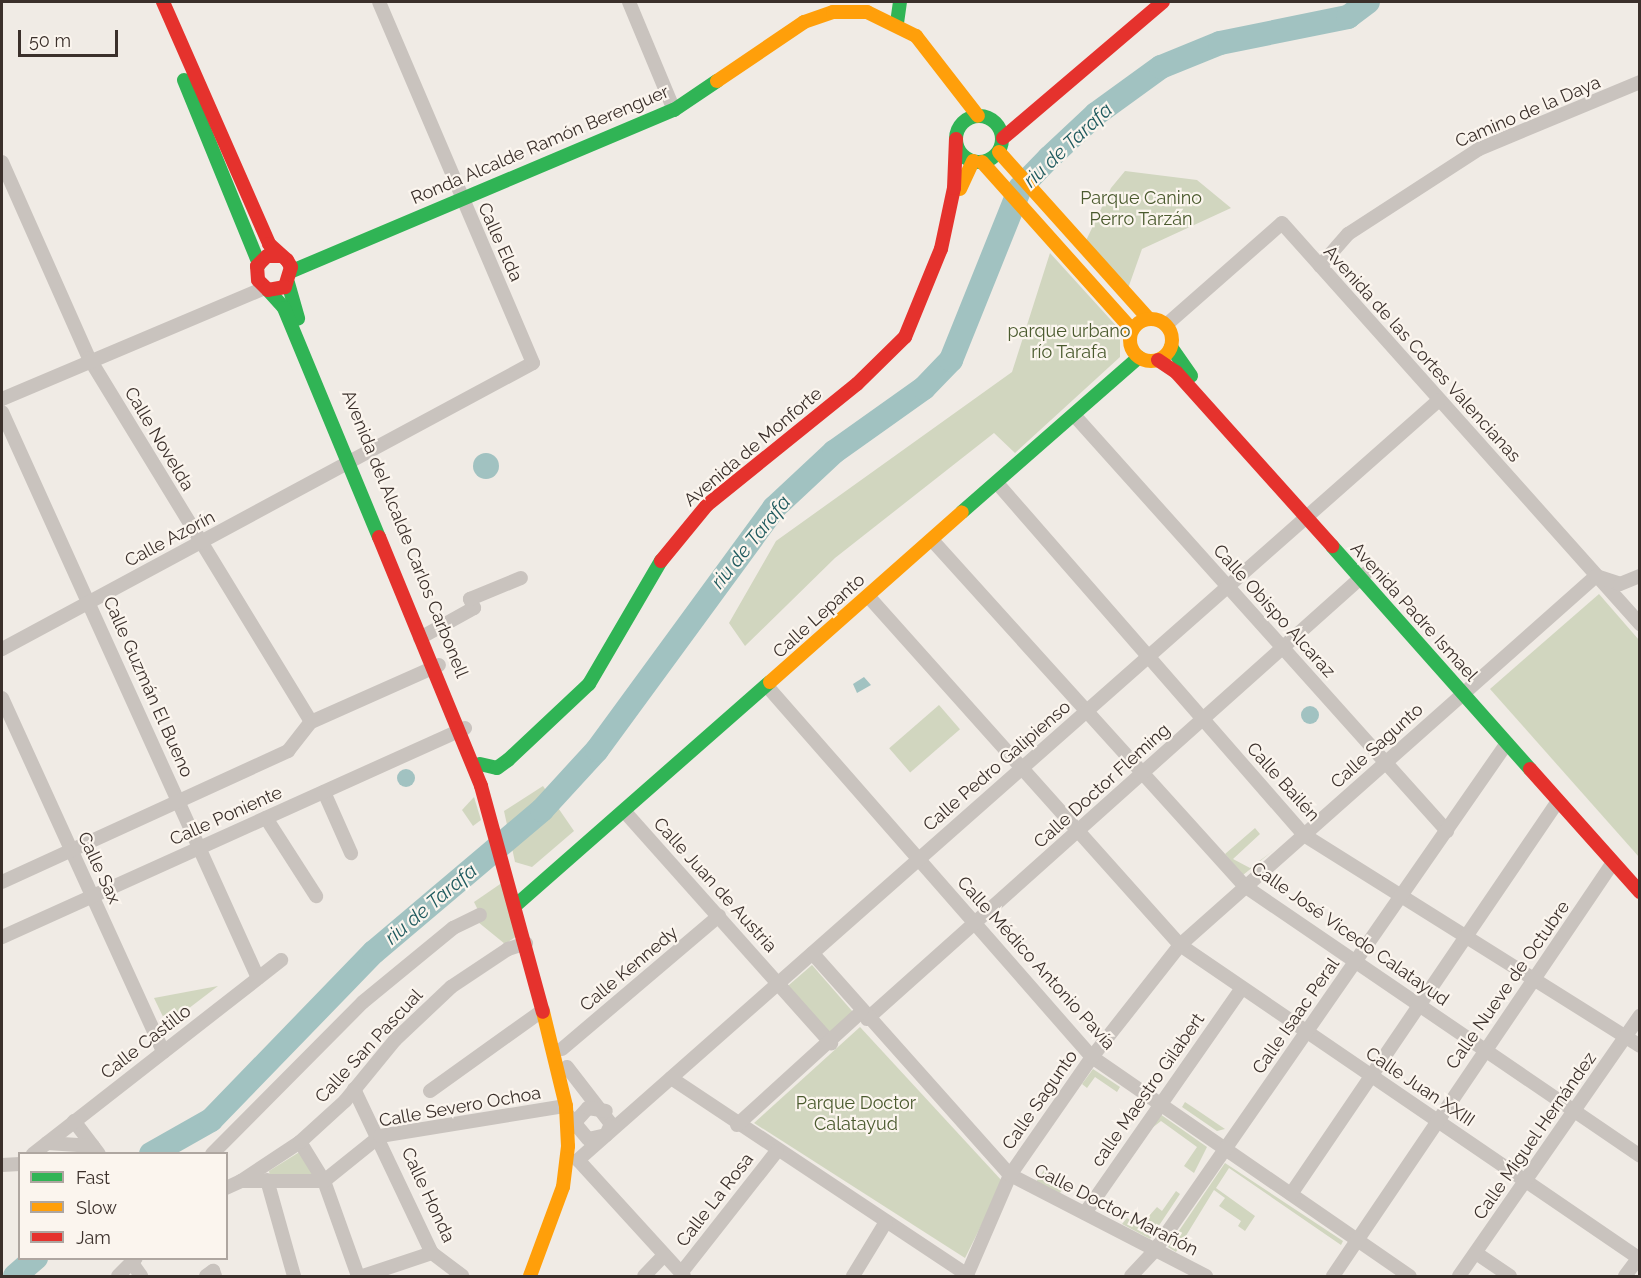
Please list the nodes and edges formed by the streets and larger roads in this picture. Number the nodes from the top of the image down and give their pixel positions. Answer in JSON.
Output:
{"nodes":[{"id":1,"x":149,"y":2,"type":"edge"},
{"id":2,"x":164,"y":2,"type":"edge"},
{"id":3,"x":379,"y":2,"type":"edge"},
{"id":4,"x":629,"y":2,"type":"edge"},
{"id":5,"x":900,"y":2,"type":"edge"},
{"id":6,"x":1162,"y":2,"type":"edge"},
{"id":7,"x":897,"y":23,"type":"junction"},
{"id":8,"x":1091,"y":59,"type":"junction"},
{"id":9,"x":946,"y":70,"type":"junction"},
{"id":10,"x":1640,"y":82,"type":"edge"},
{"id":11,"x":674,"y":110,"type":"junction"},
{"id":12,"x":978,"y":116,"type":"junction"},
{"id":13,"x":992,"y":120,"type":"junction"},
{"id":14,"x":961,"y":125,"type":"junction"},
{"id":15,"x":1003,"y":138,"type":"junction"},
{"id":16,"x":956,"y":139,"type":"junction"},
{"id":17,"x":999,"y":152,"type":"junction"},
{"id":18,"x":2,"y":162,"type":"edge"},
{"id":19,"x":977,"y":162,"type":"junction"},
{"id":20,"x":461,"y":199,"type":"junction"},
{"id":21,"x":280,"y":256,"type":"junction"},
{"id":22,"x":259,"y":264,"type":"junction"},
{"id":23,"x":1320,"y":266,"type":"junction"},
{"id":24,"x":290,"y":277,"type":"junction"},
{"id":25,"x":264,"y":286,"type":"junction"},
{"id":26,"x":1149,"y":319,"type":"junction"},
{"id":27,"x":1166,"y":325,"type":"junction"},
{"id":28,"x":1132,"y":330,"type":"junction"},
{"id":29,"x":1171,"y":347,"type":"junction"},
{"id":30,"x":1139,"y":357,"type":"junction"},
{"id":31,"x":89,"y":358,"type":"junction"},
{"id":32,"x":1158,"y":360,"type":"junction"},
{"id":33,"x":533,"y":363,"type":"joint"},
{"id":34,"x":2,"y":392,"type":"edge"},
{"id":35,"x":2,"y":399,"type":"edge"},
{"id":36,"x":1439,"y":399,"type":"junction"},
{"id":37,"x":2,"y":412,"type":"edge"},
{"id":38,"x":1074,"y":415,"type":"junction"},
{"id":39,"x":352,"y":462,"type":"junction"},
{"id":40,"x":997,"y":483,"type":"junction"},
{"id":41,"x":1309,"y":515,"type":"junction"},
{"id":42,"x":932,"y":540,"type":"junction"},
{"id":43,"x":201,"y":542,"type":"junction"},
{"id":44,"x":1363,"y":576,"type":"junction"},
{"id":45,"x":1596,"y":576,"type":"junction"},
{"id":46,"x":1640,"y":576,"type":"edge"},
{"id":47,"x":521,"y":578,"type":"dead end"},
{"id":48,"x":1228,"y":586,"type":"junction"},
{"id":49,"x":868,"y":596,"type":"junction"},
{"id":50,"x":91,"y":602,"type":"junction"},
{"id":51,"x":1640,"y":624,"type":"edge"},
{"id":52,"x":423,"y":636,"type":"junction"},
{"id":53,"x":1282,"y":647,"type":"junction"},
{"id":54,"x":2,"y":649,"type":"edge"},
{"id":55,"x":1148,"y":656,"type":"junction"},
{"id":56,"x":436,"y":666,"type":"junction"},
{"id":57,"x":767,"y":686,"type":"junction"},
{"id":58,"x":1466,"y":691,"type":"junction"},
{"id":59,"x":2,"y":698,"type":"edge"},
{"id":60,"x":1087,"y":711,"type":"junction"},
{"id":61,"x":1203,"y":718,"type":"junction"},
{"id":62,"x":311,"y":722,"type":"junction"},
{"id":63,"x":461,"y":730,"type":"junction"},
{"id":64,"x":1507,"y":743,"type":"junction"},
{"id":65,"x":1385,"y":762,"type":"junction"},
{"id":66,"x":480,"y":764,"type":"junction"},
{"id":67,"x":1022,"y":768,"type":"junction"},
{"id":68,"x":1144,"y":774,"type":"junction"},
{"id":69,"x":324,"y":792,"type":"junction"},
{"id":70,"x":487,"y":792,"type":"junction"},
{"id":71,"x":179,"y":801,"type":"junction"},
{"id":72,"x":1558,"y":801,"type":"junction"},
{"id":73,"x":625,"y":812,"type":"junction"},
{"id":74,"x":266,"y":818,"type":"junction"},
{"id":75,"x":1447,"y":831,"type":"junction"},
{"id":76,"x":1079,"y":832,"type":"junction"},
{"id":77,"x":1304,"y":835,"type":"junction"},
{"id":78,"x":200,"y":848,"type":"junction"},
{"id":79,"x":71,"y":850,"type":"junction"},
{"id":80,"x":351,"y":853,"type":"dead end"},
{"id":81,"x":918,"y":859,"type":"junction"},
{"id":82,"x":1613,"y":863,"type":"junction"},
{"id":83,"x":1640,"y":880,"type":"edge"},
{"id":84,"x":2,"y":882,"type":"edge"},
{"id":85,"x":1246,"y":886,"type":"junction"},
{"id":86,"x":1640,"y":892,"type":"edge"},
{"id":87,"x":316,"y":896,"type":"dead end"},
{"id":88,"x":1402,"y":896,"type":"junction"},
{"id":89,"x":92,"y":897,"type":"junction"},
{"id":90,"x":519,"y":903,"type":"junction"},
{"id":91,"x":480,"y":915,"type":"dead end"},
{"id":92,"x":719,"y":916,"type":"junction"},
{"id":93,"x":976,"y":924,"type":"junction"},
{"id":94,"x":1467,"y":937,"type":"junction"},
{"id":95,"x":2,"y":938,"type":"edge"},
{"id":96,"x":526,"y":944,"type":"junction"},
{"id":97,"x":1180,"y":945,"type":"junction"},
{"id":98,"x":812,"y":953,"type":"junction"},
{"id":99,"x":281,"y":960,"type":"dead end"},
{"id":100,"x":1356,"y":962,"type":"junction"},
{"id":101,"x":258,"y":978,"type":"junction"},
{"id":102,"x":1534,"y":979,"type":"junction"},
{"id":103,"x":779,"y":982,"type":"junction"},
{"id":104,"x":1242,"y":988,"type":"junction"},
{"id":105,"x":1420,"y":1005,"type":"junction"},
{"id":106,"x":543,"y":1010,"type":"junction"},
{"id":107,"x":864,"y":1015,"type":"junction"},
{"id":108,"x":1640,"y":1016,"type":"edge"},
{"id":109,"x":1307,"y":1032,"type":"junction"},
{"id":110,"x":1625,"y":1037,"type":"junction"},
{"id":111,"x":831,"y":1043,"type":"junction"},
{"id":112,"x":1640,"y":1046,"type":"edge"},
{"id":113,"x":562,"y":1049,"type":"junction"},
{"id":114,"x":1485,"y":1050,"type":"junction"},
{"id":115,"x":163,"y":1052,"type":"junction"},
{"id":116,"x":1092,"y":1057,"type":"junction"},
{"id":117,"x":567,"y":1067,"type":"junction"},
{"id":118,"x":1372,"y":1076,"type":"junction"},
{"id":119,"x":671,"y":1078,"type":"junction"},
{"id":120,"x":354,"y":1089,"type":"junction"},
{"id":121,"x":430,"y":1091,"type":"dead end"},
{"id":122,"x":1159,"y":1103,"type":"junction"},
{"id":123,"x":606,"y":1111,"type":"junction"},
{"id":124,"x":1574,"y":1111,"type":"junction"},
{"id":125,"x":571,"y":1120,"type":"junction"},
{"id":126,"x":1436,"y":1120,"type":"junction"},
{"id":127,"x":74,"y":1122,"type":"junction"},
{"id":128,"x":737,"y":1125,"type":"junction"},
{"id":129,"x":606,"y":1135,"type":"junction"},
{"id":130,"x":380,"y":1136,"type":"junction"},
{"id":131,"x":300,"y":1142,"type":"junction"},
{"id":132,"x":46,"y":1143,"type":"junction"},
{"id":133,"x":1226,"y":1149,"type":"junction"},
{"id":134,"x":96,"y":1150,"type":"edge"},
{"id":135,"x":777,"y":1151,"type":"junction"},
{"id":136,"x":35,"y":1152,"type":"edge"},
{"id":137,"x":214,"y":1152,"type":"edge"},
{"id":138,"x":1640,"y":1156,"type":"edge"},
{"id":139,"x":578,"y":1160,"type":"junction"},
{"id":140,"x":2,"y":1165,"type":"edge"},
{"id":141,"x":18,"y":1165,"type":"edge"},
{"id":142,"x":1010,"y":1175,"type":"junction"},
{"id":143,"x":267,"y":1180,"type":"junction"},
{"id":144,"x":241,"y":1181,"type":"junction"},
{"id":145,"x":324,"y":1181,"type":"junction"},
{"id":146,"x":1525,"y":1181,"type":"junction"},
{"id":147,"x":228,"y":1187,"type":"edge"},
{"id":148,"x":563,"y":1188,"type":"junction"},
{"id":149,"x":1291,"y":1194,"type":"junction"},
{"id":150,"x":1084,"y":1213,"type":"junction"},
{"id":151,"x":886,"y":1222,"type":"junction"},
{"id":152,"x":1355,"y":1238,"type":"junction"},
{"id":153,"x":1155,"y":1250,"type":"junction"},
{"id":154,"x":432,"y":1253,"type":"junction"},
{"id":155,"x":1476,"y":1253,"type":"junction"},
{"id":156,"x":664,"y":1255,"type":"junction"},
{"id":157,"x":1639,"y":1258,"type":"edge"},
{"id":158,"x":134,"y":1261,"type":"edge"},
{"id":159,"x":682,"y":1275,"type":"edge"},
{"id":160,"x":118,"y":1276,"type":"edge"},
{"id":161,"x":141,"y":1276,"type":"edge"},
{"id":162,"x":206,"y":1276,"type":"edge"},
{"id":163,"x":215,"y":1276,"type":"edge"},
{"id":164,"x":294,"y":1276,"type":"edge"},
{"id":165,"x":358,"y":1276,"type":"edge"},
{"id":166,"x":363,"y":1276,"type":"edge"},
{"id":167,"x":462,"y":1276,"type":"edge"},
{"id":168,"x":530,"y":1276,"type":"edge"},
{"id":169,"x":644,"y":1276,"type":"edge"},
{"id":170,"x":853,"y":1276,"type":"edge"},
{"id":171,"x":967,"y":1276,"type":"edge"},
{"id":172,"x":1131,"y":1276,"type":"edge"},
{"id":173,"x":1206,"y":1276,"type":"edge"},
{"id":174,"x":1333,"y":1276,"type":"edge"},
{"id":175,"x":1410,"y":1276,"type":"edge"},
{"id":176,"x":1459,"y":1276,"type":"edge"},
{"id":177,"x":1510,"y":1276,"type":"edge"},
{"id":178,"x":1625,"y":1276,"type":"edge"}],
"edges":[{"from":1,"to":22,"type":"street"},
{"from":2,"to":21,"type":"street"},
{"from":3,"to":20,"type":"street","name":"Calle Elda"},
{"from":4,"to":11,"type":"street"},
{"from":5,"to":7,"type":"street"},
{"from":6,"to":8,"type":"street"},
{"from":7,"to":9,"type":"street","name":"Ronda Alcalde Ramón Berenguer"},
{"from":7,"to":11,"type":"street","name":"Ronda Alcalde Ramón Berenguer"},
{"from":8,"to":13,"type":"street"},
{"from":8,"to":15,"type":"street"},
{"from":9,"to":12,"type":"street","name":"Ronda Alcalde Ramón Berenguer"},
{"from":9,"to":14,"type":"street"},
{"from":10,"to":23,"type":"street","name":"Camino de la Daya"},
{"from":11,"to":20,"type":"street","name":"Ronda Alcalde Ramón Berenguer"},
{"from":12,"to":13,"type":"street"},
{"from":12,"to":14,"type":"street"},
{"from":13,"to":15,"type":"street"},
{"from":14,"to":16,"type":"street"},
{"from":15,"to":17,"type":"street"},
{"from":16,"to":19,"type":"street"},
{"from":16,"to":66,"type":"street","name":"Avenida de Monforte"},
{"from":17,"to":19,"type":"street"},
{"from":17,"to":26,"type":"street"},
{"from":18,"to":31,"type":"street","name":"Calle Novelda"},
{"from":19,"to":28,"type":"street"},
{"from":19,"to":70,"type":"street","name":"Avenida de Monforte"},
{"from":20,"to":24,"type":"street","name":"Ronda Alcalde Ramón Berenguer"},
{"from":20,"to":33,"type":"street","name":"Calle Elda"},
{"from":21,"to":22,"type":"street"},
{"from":21,"to":24,"type":"street","name":"Avenida del Alcalde Carlos Carbonell"},
{"from":22,"to":25,"type":"street"},
{"from":23,"to":27,"type":"street","name":"Avenida de las Cortes Valencianas"},
{"from":23,"to":36,"type":"street","name":"Avenida de las Cortes Valencianas"},
{"from":24,"to":25,"type":"street","name":"Ronda Alcalde Ramón Berenguer"},
{"from":24,"to":39,"type":"street","name":"Avenida del Alcalde Carlos Carbonell"},
{"from":25,"to":31,"type":"street"},
{"from":25,"to":39,"type":"street","name":"Avenida del Alcalde Carlos Carbonell"},
{"from":26,"to":27,"type":"street"},
{"from":26,"to":28,"type":"street"},
{"from":27,"to":29,"type":"street"},
{"from":28,"to":30,"type":"street"},
{"from":29,"to":32,"type":"street"},
{"from":29,"to":41,"type":"street","name":"Avenida Padre Ismael"},
{"from":30,"to":32,"type":"street"},
{"from":30,"to":38,"type":"street","name":"Calle Lepanto"},
{"from":31,"to":34,"type":"street"},
{"from":31,"to":35,"type":"street"},
{"from":31,"to":43,"type":"street","name":"Calle Novelda"},
{"from":32,"to":41,"type":"street","name":"Avenida Padre Ismael"},
{"from":33,"to":39,"type":"street","name":"Calle Azorín"},
{"from":36,"to":41,"type":"street","name":"Calle Pedro Galipienso"},
{"from":36,"to":45,"type":"street","name":"Avenida de las Cortes Valencianas"},
{"from":37,"to":50,"type":"street","name":"Calle Guzmán El Bueno"},
{"from":38,"to":40,"type":"street","name":"Calle Lepanto"},
{"from":38,"to":48,"type":"street","name":"Calle Obispo Alcaraz"},
{"from":39,"to":43,"type":"street","name":"Calle Azorín"},
{"from":39,"to":52,"type":"street","name":"Avenida del Alcalde Carlos Carbonell"},
{"from":40,"to":42,"type":"street","name":"Calle Lepanto"},
{"from":40,"to":55,"type":"street","name":"Calle Bailén"},
{"from":41,"to":44,"type":"street","name":"Avenida Padre Ismael"},
{"from":41,"to":48,"type":"street","name":"Calle Pedro Galipienso"},
{"from":42,"to":49,"type":"street","name":"Calle Lepanto"},
{"from":42,"to":60,"type":"street","name":"Calle José Vicedo Calatayud"},
{"from":43,"to":50,"type":"street","name":"Calle Azorín"},
{"from":43,"to":62,"type":"street","name":"Calle Novelda"},
{"from":44,"to":53,"type":"street","name":"Calle Doctor Fleming"},
{"from":44,"to":58,"type":"street","name":"Avenida Padre Ismael"},
{"from":45,"to":46,"type":"street"},
{"from":45,"to":51,"type":"street","name":"Avenida de las Cortes Valencianas"},
{"from":45,"to":58,"type":"street","name":"Calle Sagunto"},
{"from":47,"to":52,"type":"street"},
{"from":48,"to":53,"type":"street","name":"Calle Obispo Alcaraz"},
{"from":48,"to":55,"type":"street","name":"Calle Pedro Galipienso"},
{"from":49,"to":57,"type":"street","name":"Calle Lepanto"},
{"from":49,"to":67,"type":"street","name":"Calle Juan XXIII"},
{"from":50,"to":54,"type":"street","name":"Calle Azorín"},
{"from":50,"to":71,"type":"street","name":"Calle Guzmán El Bueno"},
{"from":52,"to":56,"type":"street","name":"Avenida del Alcalde Carlos Carbonell"},
{"from":53,"to":61,"type":"street","name":"Calle Doctor Fleming"},
{"from":53,"to":65,"type":"street","name":"Calle Obispo Alcaraz"},
{"from":55,"to":60,"type":"street","name":"Calle Pedro Galipienso"},
{"from":55,"to":61,"type":"street","name":"Calle Bailén"},
{"from":56,"to":62,"type":"street"},
{"from":56,"to":63,"type":"street","name":"Avenida del Alcalde Carlos Carbonell"},
{"from":57,"to":73,"type":"street","name":"Calle Lepanto"},
{"from":57,"to":81,"type":"street","name":"Calle Médico Antonio Pavía"},
{"from":58,"to":64,"type":"street","name":"Avenida Padre Ismael"},
{"from":58,"to":65,"type":"street","name":"Calle Sagunto"},
{"from":58,"to":83,"type":"street","name":"Avenida Padre Ismael"},
{"from":59,"to":79,"type":"street","name":"Calle Sax"},
{"from":60,"to":67,"type":"street","name":"Calle Pedro Galipienso"},
{"from":60,"to":68,"type":"street","name":"Calle José Vicedo Calatayud"},
{"from":61,"to":68,"type":"street","name":"Calle Doctor Fleming"},
{"from":61,"to":77,"type":"street","name":"Calle Bailén"},
{"from":62,"to":71,"type":"street"},
{"from":63,"to":66,"type":"street","name":"Avenida del Alcalde Carlos Carbonell"},
{"from":63,"to":69,"type":"street","name":"Calle Poniente"},
{"from":63,"to":70,"type":"street","name":"Avenida del Alcalde Carlos Carbonell"},
{"from":64,"to":72,"type":"street","name":"Avenida Padre Ismael"},
{"from":64,"to":75,"type":"street","name":"Calle Isaac Peral"},
{"from":65,"to":75,"type":"street","name":"Calle Obispo Alcaraz"},
{"from":65,"to":77,"type":"street","name":"Calle Sagunto"},
{"from":66,"to":70,"type":"street","name":"Avenida del Alcalde Carlos Carbonell"},
{"from":67,"to":76,"type":"street","name":"Calle Juan XXIII"},
{"from":67,"to":81,"type":"street","name":"Calle Pedro Galipienso"},
{"from":68,"to":76,"type":"street","name":"Calle Doctor Fleming"},
{"from":68,"to":85,"type":"street","name":"Calle José Vicedo Calatayud"},
{"from":69,"to":74,"type":"street","name":"Calle Poniente"},
{"from":69,"to":80,"type":"street"},
{"from":70,"to":90,"type":"street"},
{"from":71,"to":78,"type":"street","name":"Calle Guzmán El Bueno"},
{"from":71,"to":79,"type":"street"},
{"from":72,"to":82,"type":"street","name":"Avenida Padre Ismael"},
{"from":72,"to":94,"type":"street"},
{"from":73,"to":90,"type":"street","name":"Calle Lepanto"},
{"from":73,"to":92,"type":"street","name":"Calle Juan de Austria"},
{"from":74,"to":78,"type":"street","name":"Calle Poniente"},
{"from":74,"to":87,"type":"street"},
{"from":75,"to":88,"type":"street","name":"Calle Isaac Peral"},
{"from":76,"to":93,"type":"street","name":"Calle Doctor Fleming"},
{"from":76,"to":97,"type":"street","name":"Calle Juan XXIII"},
{"from":77,"to":85,"type":"street","name":"Calle Sagunto"},
{"from":77,"to":88,"type":"street","name":"Calle Bailén"},
{"from":78,"to":89,"type":"street","name":"Calle Poniente"},
{"from":78,"to":101,"type":"street","name":"Calle Guzmán El Bueno"},
{"from":79,"to":84,"type":"street"},
{"from":79,"to":89,"type":"street","name":"Calle Sax"},
{"from":81,"to":93,"type":"street","name":"Calle Médico Antonio Pavía"},
{"from":81,"to":98,"type":"street","name":"Calle Pedro Galipienso"},
{"from":82,"to":86,"type":"street","name":"Avenida Padre Ismael"},
{"from":82,"to":102,"type":"street","name":"Calle Nueve de Octubre"},
{"from":85,"to":97,"type":"street","name":"Calle Sagunto"},
{"from":85,"to":100,"type":"street","name":"Calle José Vicedo Calatayud"},
{"from":88,"to":94,"type":"street","name":"Calle Bailén"},
{"from":88,"to":100,"type":"street","name":"Calle Isaac Peral"},
{"from":89,"to":95,"type":"street","name":"Calle Poniente"},
{"from":89,"to":115,"type":"street","name":"Calle Sax"},
{"from":90,"to":96,"type":"street"},
{"from":90,"to":113,"type":"street"},
{"from":91,"to":137,"type":"street"},
{"from":92,"to":103,"type":"street","name":"Calle Juan de Austria"},
{"from":92,"to":113,"type":"street","name":"Calle Kennedy"},
{"from":93,"to":107,"type":"street","name":"Calle Doctor Fleming"},
{"from":93,"to":116,"type":"street","name":"Calle Médico Antonio Pavía"},
{"from":94,"to":102,"type":"street","name":"Calle Bailén"},
{"from":94,"to":105,"type":"street"},
{"from":96,"to":106,"type":"street"},
{"from":96,"to":120,"type":"street","name":"Calle San Pascual"},
{"from":97,"to":104,"type":"street","name":"Calle Juan XXIII"},
{"from":97,"to":116,"type":"street","name":"Calle Sagunto"},
{"from":98,"to":103,"type":"street","name":"Calle Pedro Galipienso"},
{"from":98,"to":107,"type":"street"},
{"from":99,"to":101,"type":"street","name":"Calle Castillo"},
{"from":100,"to":105,"type":"street","name":"Calle José Vicedo Calatayud"},
{"from":100,"to":109,"type":"street","name":"Calle Isaac Peral"},
{"from":101,"to":115,"type":"street","name":"Calle Castillo"},
{"from":102,"to":110,"type":"street","name":"Calle Bailén"},
{"from":102,"to":114,"type":"street","name":"Calle Nueve de Octubre"},
{"from":103,"to":111,"type":"street","name":"Calle Juan de Austria"},
{"from":103,"to":119,"type":"street","name":"Calle Pedro Galipienso"},
{"from":104,"to":109,"type":"street","name":"Calle Juan XXIII"},
{"from":104,"to":122,"type":"street","name":"calle Maestro Gilabert"},
{"from":105,"to":114,"type":"street","name":"Calle José Vicedo Calatayud"},
{"from":105,"to":118,"type":"street"},
{"from":106,"to":121,"type":"street"},
{"from":106,"to":125,"type":"street"},
{"from":107,"to":111,"type":"street","name":"Calle Doctor Fleming"},
{"from":107,"to":142,"type":"street"},
{"from":108,"to":110,"type":"street","name":"Calle Miguel Hernández"},
{"from":109,"to":118,"type":"street","name":"Calle Juan XXIII"},
{"from":109,"to":133,"type":"street","name":"Calle Isaac Peral"},
{"from":110,"to":112,"type":"street","name":"Calle Bailén"},
{"from":110,"to":124,"type":"street","name":"Calle Miguel Hernández"},
{"from":111,"to":128,"type":"street","name":"Calle Doctor Fleming"},
{"from":113,"to":117,"type":"street"},
{"from":114,"to":124,"type":"street","name":"Calle José Vicedo Calatayud"},
{"from":114,"to":126,"type":"street","name":"Calle Nueve de Octubre"},
{"from":115,"to":127,"type":"street","name":"Calle Castillo"},
{"from":116,"to":122,"type":"street","name":"Calle Médico Antonio Pavía"},
{"from":116,"to":142,"type":"street","name":"Calle Sagunto"},
{"from":117,"to":123,"type":"street"},
{"from":117,"to":125,"type":"street"},
{"from":118,"to":126,"type":"street","name":"Calle Juan XXIII"},
{"from":118,"to":149,"type":"street"},
{"from":119,"to":128,"type":"street"},
{"from":119,"to":129,"type":"street","name":"Calle Pedro Galipienso"},
{"from":120,"to":130,"type":"street","name":"Calle Honda"},
{"from":120,"to":131,"type":"street","name":"Calle San Pascual"},
{"from":122,"to":133,"type":"street","name":"Calle Médico Antonio Pavía"},
{"from":122,"to":150,"type":"street","name":"calle Maestro Gilabert"},
{"from":123,"to":125,"type":"street","name":"Calle Severo Ochoa"},
{"from":123,"to":129,"type":"street"},
{"from":124,"to":138,"type":"street","name":"Calle José Vicedo Calatayud"},
{"from":124,"to":146,"type":"street","name":"Calle Miguel Hernández"},
{"from":125,"to":129,"type":"street"},
{"from":125,"to":130,"type":"street","name":"Calle Severo Ochoa"},
{"from":125,"to":139,"type":"street"},
{"from":125,"to":148,"type":"street"},
{"from":126,"to":146,"type":"street","name":"Calle Juan XXIII"},
{"from":126,"to":152,"type":"street","name":"Calle Nueve de Octubre"},
{"from":127,"to":132,"type":"street","name":"Calle Castillo"},
{"from":127,"to":134,"type":"street"},
{"from":128,"to":135,"type":"street"},
{"from":129,"to":139,"type":"street","name":"Calle Pedro Galipienso"},
{"from":130,"to":145,"type":"street","name":"Calle Severo Ochoa"},
{"from":130,"to":154,"type":"street","name":"Calle Honda"},
{"from":131,"to":144,"type":"street","name":"Calle San Pascual"},
{"from":131,"to":145,"type":"street"},
{"from":132,"to":134,"type":"street"},
{"from":132,"to":136,"type":"street","name":"Calle Castillo"},
{"from":133,"to":149,"type":"street","name":"Calle Médico Antonio Pavía"},
{"from":133,"to":153,"type":"street","name":"Calle Isaac Peral"},
{"from":135,"to":151,"type":"street"},
{"from":135,"to":159,"type":"street","name":"Calle La Rosa"},
{"from":139,"to":148,"type":"street"},
{"from":139,"to":156,"type":"street"},
{"from":140,"to":141,"type":"street"},
{"from":142,"to":150,"type":"street","name":"Calle Doctor Marañón"},
{"from":142,"to":171,"type":"street","name":"Calle Sagunto"},
{"from":143,"to":144,"type":"street"},
{"from":143,"to":145,"type":"street"},
{"from":143,"to":164,"type":"street"},
{"from":144,"to":147,"type":"street"},
{"from":145,"to":165,"type":"street"},
{"from":146,"to":155,"type":"street","name":"Calle Miguel Hernández"},
{"from":146,"to":157,"type":"street","name":"Calle Juan XXIII"},
{"from":148,"to":168,"type":"street"},
{"from":149,"to":152,"type":"street","name":"Calle Médico Antonio Pavía"},
{"from":150,"to":153,"type":"street","name":"Calle Doctor Marañón"},
{"from":151,"to":170,"type":"street"},
{"from":151,"to":171,"type":"street"},
{"from":152,"to":174,"type":"street","name":"Calle Nueve de Octubre"},
{"from":152,"to":175,"type":"street","name":"Calle Médico Antonio Pavía"},
{"from":153,"to":172,"type":"street","name":"Calle Isaac Peral"},
{"from":153,"to":173,"type":"street","name":"Calle Doctor Marañón"},
{"from":154,"to":166,"type":"street"},
{"from":154,"to":167,"type":"street","name":"Calle Honda"},
{"from":155,"to":176,"type":"street","name":"Calle Miguel Hernández"},
{"from":155,"to":177,"type":"street"},
{"from":156,"to":159,"type":"street"},
{"from":156,"to":169,"type":"street"},
{"from":157,"to":178,"type":"street"},
{"from":158,"to":160,"type":"street"},
{"from":158,"to":161,"type":"street"},
{"from":162,"to":163,"type":"street"}]}
